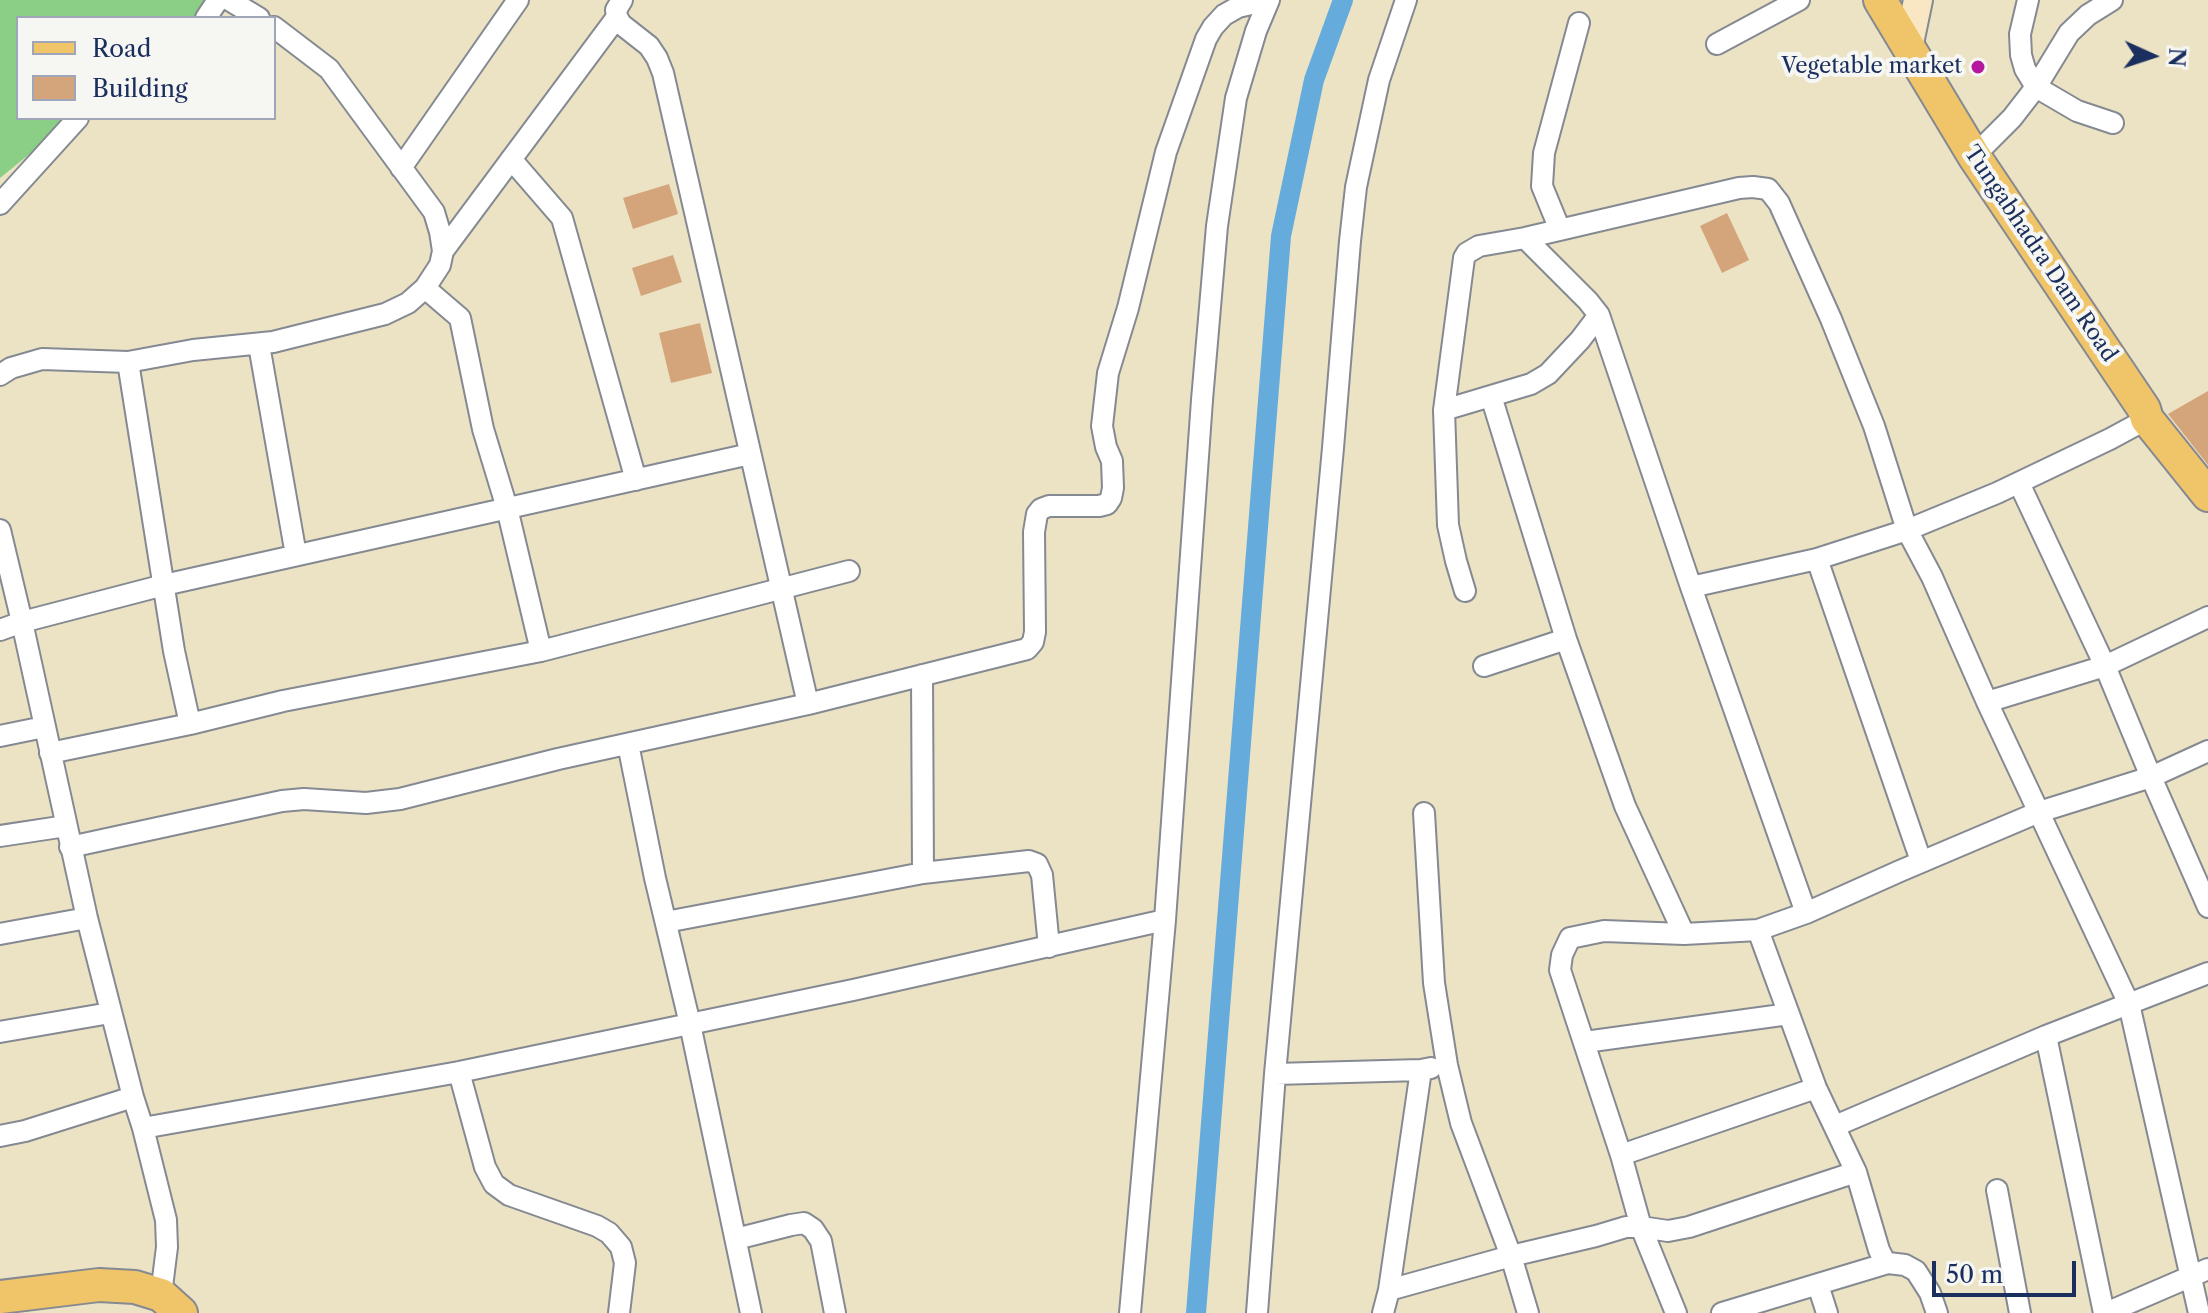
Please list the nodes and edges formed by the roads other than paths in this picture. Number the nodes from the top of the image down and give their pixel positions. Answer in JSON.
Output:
{"nodes":[{"id":1,"x":229,"y":0,"type":"edge"},
{"id":2,"x":518,"y":0,"type":"edge"},
{"id":3,"x":1268,"y":0,"type":"edge"},
{"id":4,"x":1406,"y":0,"type":"edge"},
{"id":5,"x":1799,"y":0,"type":"edge"},
{"id":6,"x":1880,"y":0,"type":"edge"},
{"id":7,"x":1918,"y":0,"type":"edge"},
{"id":8,"x":2028,"y":0,"type":"edge"},
{"id":9,"x":2112,"y":0,"type":"edge"},
{"id":10,"x":619,"y":9,"type":"edge"},
{"id":11,"x":256,"y":16,"type":"edge"},
{"id":12,"x":1579,"y":23,"type":"dead end"},
{"id":13,"x":276,"y":29,"type":"edge"},
{"id":14,"x":1717,"y":44,"type":"dead end"},
{"id":15,"x":1908,"y":48,"type":"junction"},
{"id":16,"x":2036,"y":87,"type":"junction"},
{"id":17,"x":76,"y":120,"type":"edge"},
{"id":18,"x":2113,"y":123,"type":"dead end"},
{"id":19,"x":1974,"y":156,"type":"junction"},
{"id":20,"x":511,"y":159,"type":"junction"},
{"id":21,"x":401,"y":168,"type":"junction"},
{"id":22,"x":0,"y":204,"type":"edge"},
{"id":23,"x":1560,"y":230,"type":"junction"},
{"id":24,"x":1525,"y":238,"type":"junction"},
{"id":25,"x":443,"y":251,"type":"junction"},
{"id":26,"x":425,"y":288,"type":"junction"},
{"id":27,"x":1599,"y":315,"type":"junction"},
{"id":28,"x":259,"y":345,"type":"junction"},
{"id":29,"x":128,"y":362,"type":"junction"},
{"id":30,"x":0,"y":375,"type":"edge"},
{"id":31,"x":1491,"y":396,"type":"junction"},
{"id":32,"x":1444,"y":410,"type":"junction"},
{"id":33,"x":2147,"y":419,"type":"junction"},
{"id":34,"x":750,"y":454,"type":"junction"},
{"id":35,"x":636,"y":480,"type":"junction"},
{"id":36,"x":2019,"y":483,"type":"junction"},
{"id":37,"x":2208,"y":495,"type":"edge"},
{"id":38,"x":507,"y":508,"type":"junction"},
{"id":39,"x":0,"y":530,"type":"edge"},
{"id":40,"x":1907,"y":530,"type":"junction"},
{"id":41,"x":296,"y":555,"type":"junction"},
{"id":42,"x":1817,"y":559,"type":"junction"},
{"id":43,"x":849,"y":571,"type":"dead end"},
{"id":44,"x":164,"y":585,"type":"junction"},
{"id":45,"x":1691,"y":587,"type":"junction"},
{"id":46,"x":781,"y":589,"type":"junction"},
{"id":47,"x":1465,"y":591,"type":"dead end"},
{"id":48,"x":2208,"y":617,"type":"edge"},
{"id":49,"x":22,"y":622,"type":"junction"},
{"id":50,"x":0,"y":630,"type":"edge"},
{"id":51,"x":1566,"y":639,"type":"junction"},
{"id":52,"x":541,"y":651,"type":"junction"},
{"id":53,"x":1484,"y":666,"type":"dead end"},
{"id":54,"x":2105,"y":666,"type":"junction"},
{"id":55,"x":922,"y":675,"type":"junction"},
{"id":56,"x":1987,"y":702,"type":"junction"},
{"id":57,"x":808,"y":704,"type":"junction"},
{"id":58,"x":190,"y":724,"type":"junction"},
{"id":59,"x":44,"y":727,"type":"junction"},
{"id":60,"x":0,"y":736,"type":"edge"},
{"id":61,"x":628,"y":744,"type":"junction"},
{"id":62,"x":2208,"y":751,"type":"edge"},
{"id":63,"x":50,"y":753,"type":"junction"},
{"id":64,"x":2151,"y":777,"type":"junction"},
{"id":65,"x":2039,"y":812,"type":"junction"},
{"id":66,"x":1424,"y":813,"type":"dead end"},
{"id":67,"x":0,"y":836,"type":"edge"},
{"id":68,"x":68,"y":837,"type":"junction"},
{"id":69,"x":1921,"y":861,"type":"junction"},
{"id":70,"x":923,"y":873,"type":"junction"},
{"id":71,"x":2208,"y":907,"type":"edge"},
{"id":72,"x":1806,"y":913,"type":"junction"},
{"id":73,"x":87,"y":918,"type":"junction"},
{"id":74,"x":1165,"y":920,"type":"junction"},
{"id":75,"x":666,"y":922,"type":"junction"},
{"id":76,"x":1758,"y":930,"type":"junction"},
{"id":77,"x":0,"y":934,"type":"edge"},
{"id":78,"x":1684,"y":934,"type":"junction"},
{"id":79,"x":1049,"y":947,"type":"junction"},
{"id":80,"x":2208,"y":973,"type":"edge"},
{"id":81,"x":2129,"y":1004,"type":"junction"},
{"id":82,"x":110,"y":1013,"type":"junction"},
{"id":83,"x":1789,"y":1014,"type":"junction"},
{"id":84,"x":690,"y":1024,"type":"junction"},
{"id":85,"x":0,"y":1032,"type":"edge"},
{"id":86,"x":2046,"y":1036,"type":"junction"},
{"id":87,"x":1585,"y":1042,"type":"junction"},
{"id":88,"x":1447,"y":1065,"type":"junction"},
{"id":89,"x":1421,"y":1070,"type":"junction"},
{"id":90,"x":459,"y":1072,"type":"junction"},
{"id":91,"x":1275,"y":1074,"type":"junction"},
{"id":92,"x":1816,"y":1088,"type":"junction"},
{"id":93,"x":133,"y":1097,"type":"junction"},
{"id":94,"x":1835,"y":1126,"type":"junction"},
{"id":95,"x":143,"y":1128,"type":"junction"},
{"id":96,"x":0,"y":1136,"type":"edge"},
{"id":97,"x":1621,"y":1155,"type":"junction"},
{"id":98,"x":1856,"y":1172,"type":"junction"},
{"id":99,"x":1997,"y":1190,"type":"dead end"},
{"id":100,"x":1641,"y":1227,"type":"junction"},
{"id":101,"x":736,"y":1239,"type":"junction"},
{"id":102,"x":1511,"y":1256,"type":"junction"},
{"id":103,"x":1888,"y":1263,"type":"junction"},
{"id":104,"x":2199,"y":1272,"type":"edge"},
{"id":105,"x":1818,"y":1285,"type":"junction"},
{"id":106,"x":1389,"y":1290,"type":"junction"},
{"id":107,"x":0,"y":1297,"type":"edge"},
{"id":108,"x":171,"y":1304,"type":"edge"},
{"id":109,"x":619,"y":1313,"type":"edge"},
{"id":110,"x":751,"y":1313,"type":"edge"},
{"id":111,"x":835,"y":1313,"type":"edge"},
{"id":112,"x":1130,"y":1313,"type":"edge"},
{"id":113,"x":1257,"y":1313,"type":"edge"},
{"id":114,"x":1383,"y":1313,"type":"edge"},
{"id":115,"x":1528,"y":1313,"type":"edge"},
{"id":116,"x":1676,"y":1313,"type":"edge"},
{"id":117,"x":1722,"y":1313,"type":"edge"},
{"id":118,"x":1827,"y":1313,"type":"edge"},
{"id":119,"x":1937,"y":1313,"type":"edge"},
{"id":120,"x":2020,"y":1313,"type":"edge"},
{"id":121,"x":2105,"y":1313,"type":"edge"},
{"id":122,"x":2199,"y":1313,"type":"edge"}],
"edges":[{"from":1,"to":11,"type":"street"},
{"from":2,"to":21,"type":"street"},
{"from":3,"to":55,"type":"street"},
{"from":3,"to":74,"type":"street"},
{"from":4,"to":91,"type":"street"},
{"from":5,"to":14,"type":"street"},
{"from":6,"to":15,"type":"main road","name":"Tungabhadra Dam Road"},
{"from":7,"to":15,"type":"street"},
{"from":8,"to":16,"type":"street"},
{"from":9,"to":16,"type":"street"},
{"from":10,"to":20,"type":"street"},
{"from":10,"to":34,"type":"street"},
{"from":12,"to":23,"type":"street"},
{"from":13,"to":21,"type":"street"},
{"from":15,"to":19,"type":"main road","name":"Tungabhadra Dam Road"},
{"from":16,"to":18,"type":"street"},
{"from":16,"to":19,"type":"street"},
{"from":17,"to":22,"type":"street"},
{"from":19,"to":33,"type":"main road","name":"Tungabhadra Dam Road"},
{"from":20,"to":25,"type":"street"},
{"from":20,"to":35,"type":"street"},
{"from":21,"to":25,"type":"street"},
{"from":23,"to":24,"type":"street"},
{"from":23,"to":40,"type":"street"},
{"from":24,"to":27,"type":"street"},
{"from":24,"to":32,"type":"street"},
{"from":25,"to":26,"type":"street"},
{"from":26,"to":28,"type":"street"},
{"from":26,"to":38,"type":"street"},
{"from":27,"to":31,"type":"street"},
{"from":27,"to":45,"type":"street"},
{"from":28,"to":29,"type":"street"},
{"from":28,"to":41,"type":"street"},
{"from":29,"to":30,"type":"street"},
{"from":29,"to":44,"type":"street"},
{"from":31,"to":32,"type":"street"},
{"from":31,"to":51,"type":"street"},
{"from":32,"to":47,"type":"street"},
{"from":33,"to":36,"type":"street"},
{"from":33,"to":37,"type":"main road","name":"Tungabhadra Dam Road"},
{"from":34,"to":35,"type":"street"},
{"from":34,"to":46,"type":"street"},
{"from":35,"to":38,"type":"street"},
{"from":36,"to":40,"type":"street"},
{"from":36,"to":54,"type":"street"},
{"from":38,"to":41,"type":"street"},
{"from":38,"to":52,"type":"street"},
{"from":39,"to":49,"type":"street"},
{"from":40,"to":42,"type":"street"},
{"from":40,"to":56,"type":"street"},
{"from":41,"to":44,"type":"street"},
{"from":42,"to":45,"type":"street"},
{"from":42,"to":69,"type":"street"},
{"from":43,"to":46,"type":"street"},
{"from":44,"to":49,"type":"street"},
{"from":44,"to":58,"type":"street"},
{"from":45,"to":72,"type":"street"},
{"from":46,"to":52,"type":"street"},
{"from":46,"to":57,"type":"street"},
{"from":48,"to":54,"type":"street"},
{"from":49,"to":50,"type":"street"},
{"from":49,"to":59,"type":"street"},
{"from":51,"to":53,"type":"street"},
{"from":51,"to":78,"type":"street"},
{"from":52,"to":58,"type":"street"},
{"from":54,"to":56,"type":"street"},
{"from":54,"to":64,"type":"street"},
{"from":55,"to":57,"type":"street"},
{"from":55,"to":70,"type":"street"},
{"from":56,"to":65,"type":"street"},
{"from":57,"to":61,"type":"street"},
{"from":58,"to":63,"type":"street"},
{"from":59,"to":60,"type":"street"},
{"from":59,"to":63,"type":"street"},
{"from":61,"to":68,"type":"street"},
{"from":61,"to":75,"type":"street"},
{"from":62,"to":64,"type":"street"},
{"from":63,"to":68,"type":"street"},
{"from":64,"to":65,"type":"street"},
{"from":64,"to":71,"type":"street"},
{"from":65,"to":69,"type":"street"},
{"from":65,"to":81,"type":"street"},
{"from":66,"to":88,"type":"street"},
{"from":67,"to":68,"type":"street"},
{"from":68,"to":73,"type":"street"},
{"from":69,"to":72,"type":"street"},
{"from":70,"to":75,"type":"street"},
{"from":70,"to":79,"type":"street"},
{"from":72,"to":76,"type":"street"},
{"from":73,"to":77,"type":"street"},
{"from":73,"to":82,"type":"street"},
{"from":74,"to":79,"type":"street"},
{"from":74,"to":112,"type":"street"},
{"from":75,"to":84,"type":"street"},
{"from":76,"to":78,"type":"street"},
{"from":76,"to":83,"type":"street"},
{"from":78,"to":87,"type":"street"},
{"from":79,"to":84,"type":"street"},
{"from":80,"to":81,"type":"street"},
{"from":81,"to":86,"type":"street"},
{"from":81,"to":104,"type":"street"},
{"from":82,"to":85,"type":"street"},
{"from":82,"to":93,"type":"street"},
{"from":83,"to":87,"type":"street"},
{"from":83,"to":92,"type":"street"},
{"from":84,"to":90,"type":"street"},
{"from":84,"to":101,"type":"street"},
{"from":86,"to":94,"type":"street"},
{"from":86,"to":121,"type":"street"},
{"from":87,"to":97,"type":"street"},
{"from":88,"to":89,"type":"street"},
{"from":88,"to":102,"type":"street"},
{"from":89,"to":91,"type":"street"},
{"from":89,"to":106,"type":"street"},
{"from":90,"to":95,"type":"street"},
{"from":90,"to":109,"type":"street"},
{"from":91,"to":113,"type":"street"},
{"from":92,"to":94,"type":"street"},
{"from":92,"to":97,"type":"street"},
{"from":93,"to":95,"type":"street"},
{"from":93,"to":96,"type":"street"},
{"from":94,"to":98,"type":"street"},
{"from":95,"to":108,"type":"street"},
{"from":97,"to":100,"type":"street"},
{"from":98,"to":100,"type":"street"},
{"from":98,"to":103,"type":"street"},
{"from":99,"to":120,"type":"street"},
{"from":100,"to":102,"type":"street"},
{"from":100,"to":116,"type":"street"},
{"from":101,"to":110,"type":"street"},
{"from":101,"to":111,"type":"street"},
{"from":102,"to":106,"type":"street"},
{"from":102,"to":115,"type":"street"},
{"from":103,"to":105,"type":"street"},
{"from":103,"to":119,"type":"street"},
{"from":104,"to":121,"type":"street"},
{"from":104,"to":122,"type":"street"},
{"from":105,"to":117,"type":"street"},
{"from":105,"to":118,"type":"street"},
{"from":106,"to":114,"type":"street"},
{"from":107,"to":108,"type":"main road"}]}
